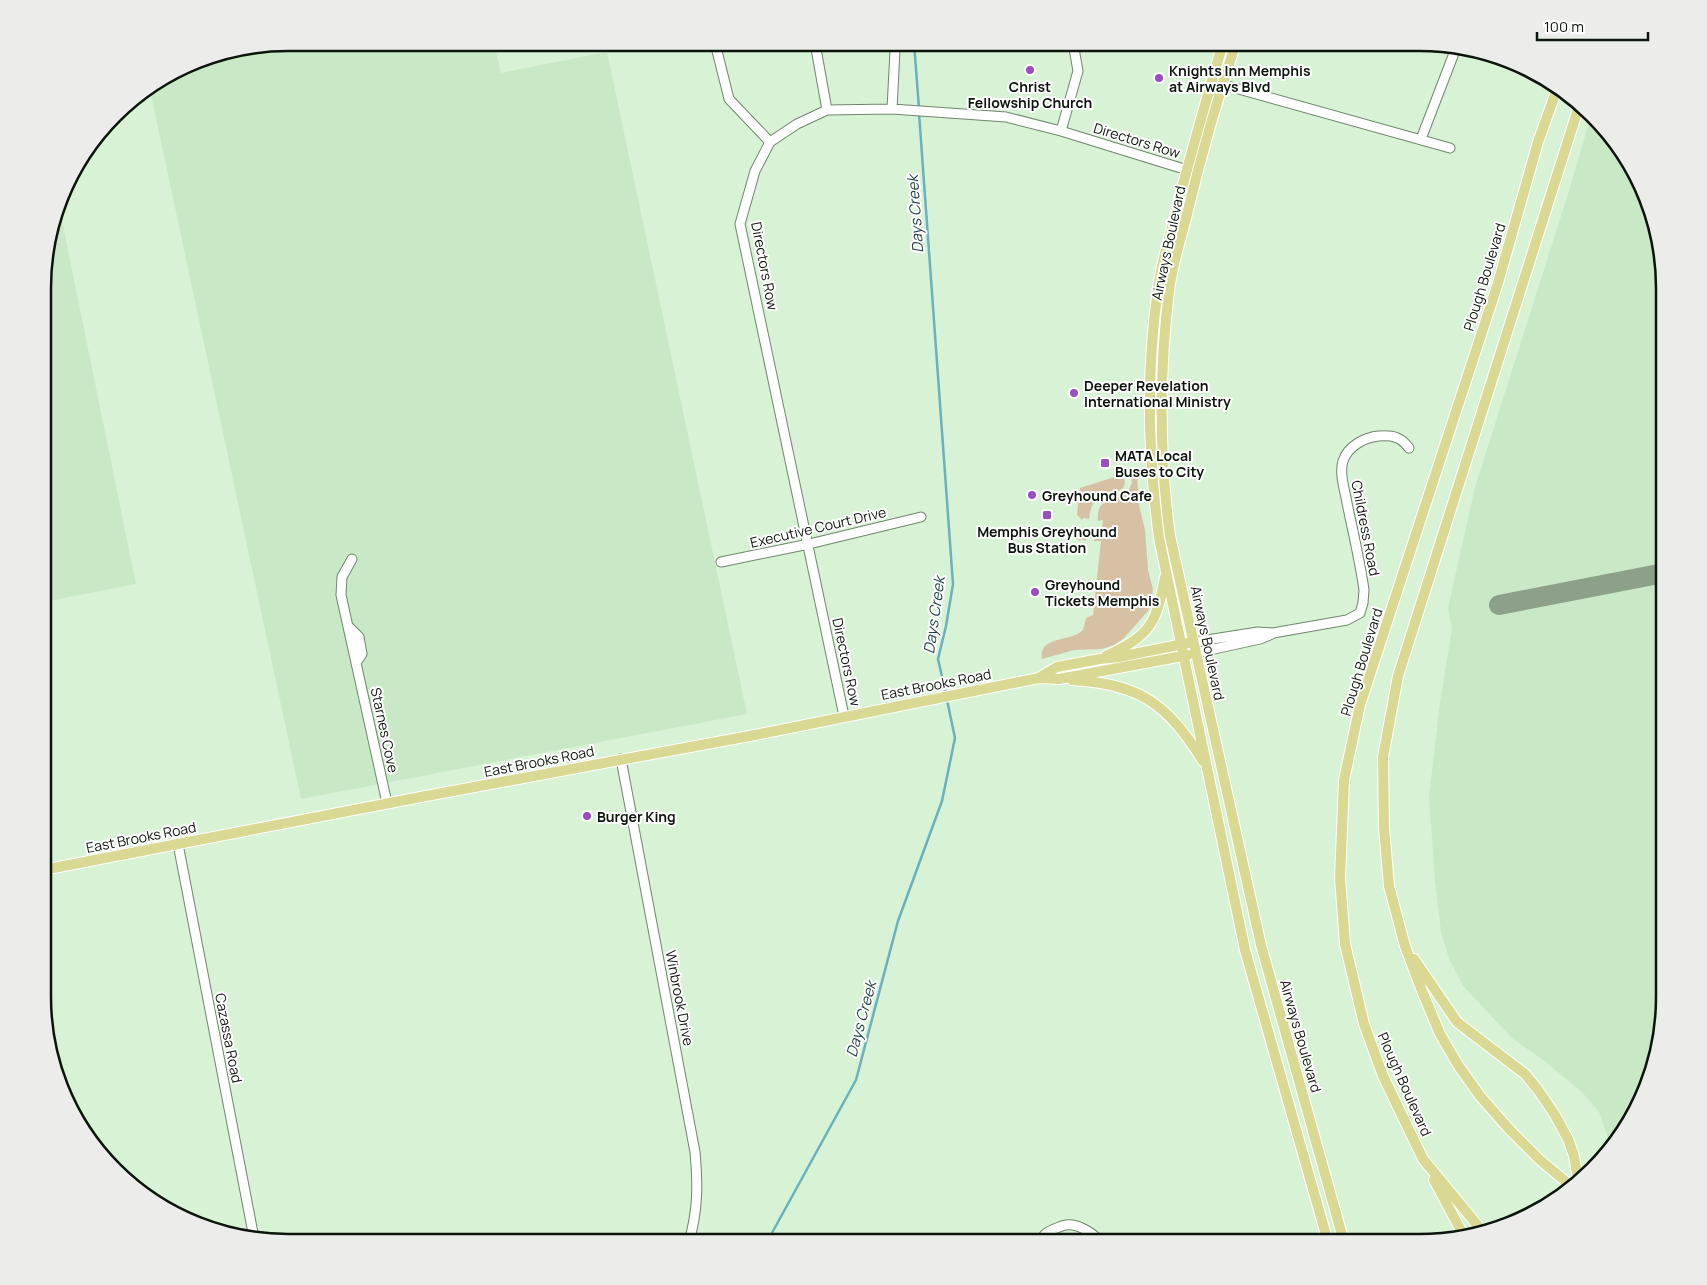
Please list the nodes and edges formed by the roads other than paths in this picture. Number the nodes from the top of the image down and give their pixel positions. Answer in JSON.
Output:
{"nodes":[{"id":1,"x":717,"y":51,"type":"edge"},
{"id":2,"x":816,"y":51,"type":"edge"},
{"id":3,"x":895,"y":51,"type":"edge"},
{"id":4,"x":1074,"y":51,"type":"edge"},
{"id":5,"x":1221,"y":51,"type":"edge"},
{"id":6,"x":1233,"y":51,"type":"edge"},
{"id":7,"x":1454,"y":54,"type":"edge"},
{"id":8,"x":1211,"y":82,"type":"junction"},
{"id":9,"x":1222,"y":85,"type":"junction"},
{"id":10,"x":1555,"y":94,"type":"edge"},
{"id":11,"x":892,"y":109,"type":"junction"},
{"id":12,"x":827,"y":110,"type":"junction"},
{"id":13,"x":1577,"y":112,"type":"edge"},
{"id":14,"x":1061,"y":131,"type":"junction"},
{"id":15,"x":1421,"y":139,"type":"junction"},
{"id":16,"x":770,"y":142,"type":"junction"},
{"id":17,"x":1450,"y":148,"type":"dead end"},
{"id":18,"x":1186,"y":170,"type":"junction"},
{"id":19,"x":1197,"y":173,"type":"junction"},
{"id":20,"x":1410,"y":448,"type":"dead end"},
{"id":21,"x":921,"y":517,"type":"dead end"},
{"id":22,"x":1168,"y":525,"type":"junction"},
{"id":23,"x":1157,"y":526,"type":"junction"},
{"id":24,"x":809,"y":544,"type":"junction"},
{"id":25,"x":352,"y":560,"type":"dead end"},
{"id":26,"x":721,"y":562,"type":"dead end"},
{"id":27,"x":1166,"y":571,"type":"junction"},
{"id":28,"x":1360,"y":613,"type":"joint"},
{"id":29,"x":348,"y":627,"type":"junction"},
{"id":30,"x":1182,"y":644,"type":"junction"},
{"id":31,"x":1195,"y":648,"type":"junction"},
{"id":32,"x":1184,"y":656,"type":"junction"},
{"id":33,"x":1100,"y":659,"type":"junction"},
{"id":34,"x":356,"y":663,"type":"junction"},
{"id":35,"x":1039,"y":678,"type":"junction"},
{"id":36,"x":1059,"y":679,"type":"junction"},
{"id":37,"x":844,"y":716,"type":"junction"},
{"id":38,"x":621,"y":759,"type":"junction"},
{"id":39,"x":1206,"y":766,"type":"junction"},
{"id":40,"x":387,"y":803,"type":"junction"},
{"id":41,"x":178,"y":844,"type":"junction"},
{"id":42,"x":51,"y":868,"type":"edge"},
{"id":43,"x":1405,"y":946,"type":"junction"},
{"id":44,"x":1423,"y":1159,"type":"junction"},
{"id":45,"x":1577,"y":1173,"type":"edge"},
{"id":46,"x":1566,"y":1182,"type":"edge"},
{"id":47,"x":1478,"y":1226,"type":"edge"},
{"id":48,"x":1461,"y":1230,"type":"edge"},
{"id":49,"x":253,"y":1231,"type":"edge"},
{"id":50,"x":691,"y":1234,"type":"edge"},
{"id":51,"x":1045,"y":1234,"type":"edge"},
{"id":52,"x":1093,"y":1234,"type":"edge"},
{"id":53,"x":1326,"y":1234,"type":"edge"},
{"id":54,"x":1342,"y":1234,"type":"edge"}],
"edges":[{"from":1,"to":16,"type":"street"},
{"from":2,"to":12,"type":"street"},
{"from":3,"to":11,"type":"street"},
{"from":4,"to":14,"type":"street"},
{"from":5,"to":8,"type":"main road","name":"Airways Boulevard"},
{"from":6,"to":9,"type":"main road","name":"Airways Boulevard"},
{"from":7,"to":15,"type":"street"},
{"from":8,"to":9,"type":"street"},
{"from":8,"to":18,"type":"main road","name":"Airways Boulevard"},
{"from":9,"to":15,"type":"street"},
{"from":9,"to":19,"type":"main road","name":"Airways Boulevard"},
{"from":10,"to":44,"type":"main road","name":"Plough Boulevard"},
{"from":11,"to":12,"type":"street","name":"Directors Row"},
{"from":11,"to":14,"type":"street","name":"Directors Row"},
{"from":12,"to":16,"type":"street","name":"Directors Row"},
{"from":13,"to":43,"type":"main road"},
{"from":14,"to":18,"type":"street","name":"Directors Row"},
{"from":15,"to":17,"type":"street"},
{"from":16,"to":24,"type":"street","name":"Directors Row"},
{"from":18,"to":19,"type":"street","name":"Directors Row"},
{"from":18,"to":23,"type":"main road","name":"Airways Boulevard"},
{"from":19,"to":22,"type":"main road","name":"Airways Boulevard"},
{"from":20,"to":28,"type":"street","name":"Childress Road"},
{"from":21,"to":24,"type":"street","name":"Executive Court Drive"},
{"from":22,"to":23,"type":"main road"},
{"from":22,"to":31,"type":"main road","name":"Airways Boulevard"},
{"from":23,"to":27,"type":"main road","name":"Airways Boulevard"},
{"from":24,"to":26,"type":"street","name":"Executive Court Drive"},
{"from":24,"to":37,"type":"street","name":"Directors Row"},
{"from":25,"to":29,"type":"street","name":"Starnes Cove"},
{"from":27,"to":30,"type":"main road","name":"Airways Boulevard"},
{"from":27,"to":33,"type":"main road"},
{"from":28,"to":31,"type":"street","name":"East Brooks Road"},
{"from":29,"to":34,"type":"street","name":"Starnes Cove"},
{"from":29,"to":34,"type":"street","name":"Starnes Cove"},
{"from":30,"to":31,"type":"main road","name":"East Brooks Road"},
{"from":30,"to":32,"type":"main road","name":"Airways Boulevard"},
{"from":30,"to":33,"type":"main road","name":"East Brooks Road"},
{"from":31,"to":32,"type":"main road","name":"East Brooks Road"},
{"from":31,"to":54,"type":"main road","name":"Airways Boulevard"},
{"from":32,"to":36,"type":"main road","name":"East Brooks Road"},
{"from":32,"to":39,"type":"main road","name":"Airways Boulevard"},
{"from":33,"to":35,"type":"main road","name":"East Brooks Road"},
{"from":34,"to":40,"type":"street","name":"Starnes Cove"},
{"from":35,"to":36,"type":"main road","name":"East Brooks Road"},
{"from":35,"to":37,"type":"main road","name":"East Brooks Road"},
{"from":36,"to":39,"type":"main road"},
{"from":37,"to":38,"type":"main road","name":"East Brooks Road"},
{"from":38,"to":40,"type":"main road","name":"East Brooks Road"},
{"from":38,"to":50,"type":"street","name":"Winbrook Drive"},
{"from":39,"to":53,"type":"main road","name":"Airways Boulevard"},
{"from":40,"to":41,"type":"main road","name":"East Brooks Road"},
{"from":41,"to":42,"type":"main road","name":"East Brooks Road"},
{"from":41,"to":49,"type":"street","name":"Cazassa Road"},
{"from":43,"to":45,"type":"main road"},
{"from":43,"to":46,"type":"main road"},
{"from":44,"to":47,"type":"main road","name":"Plough Boulevard"},
{"from":44,"to":48,"type":"main road"},
{"from":51,"to":52,"type":"street"}]}
